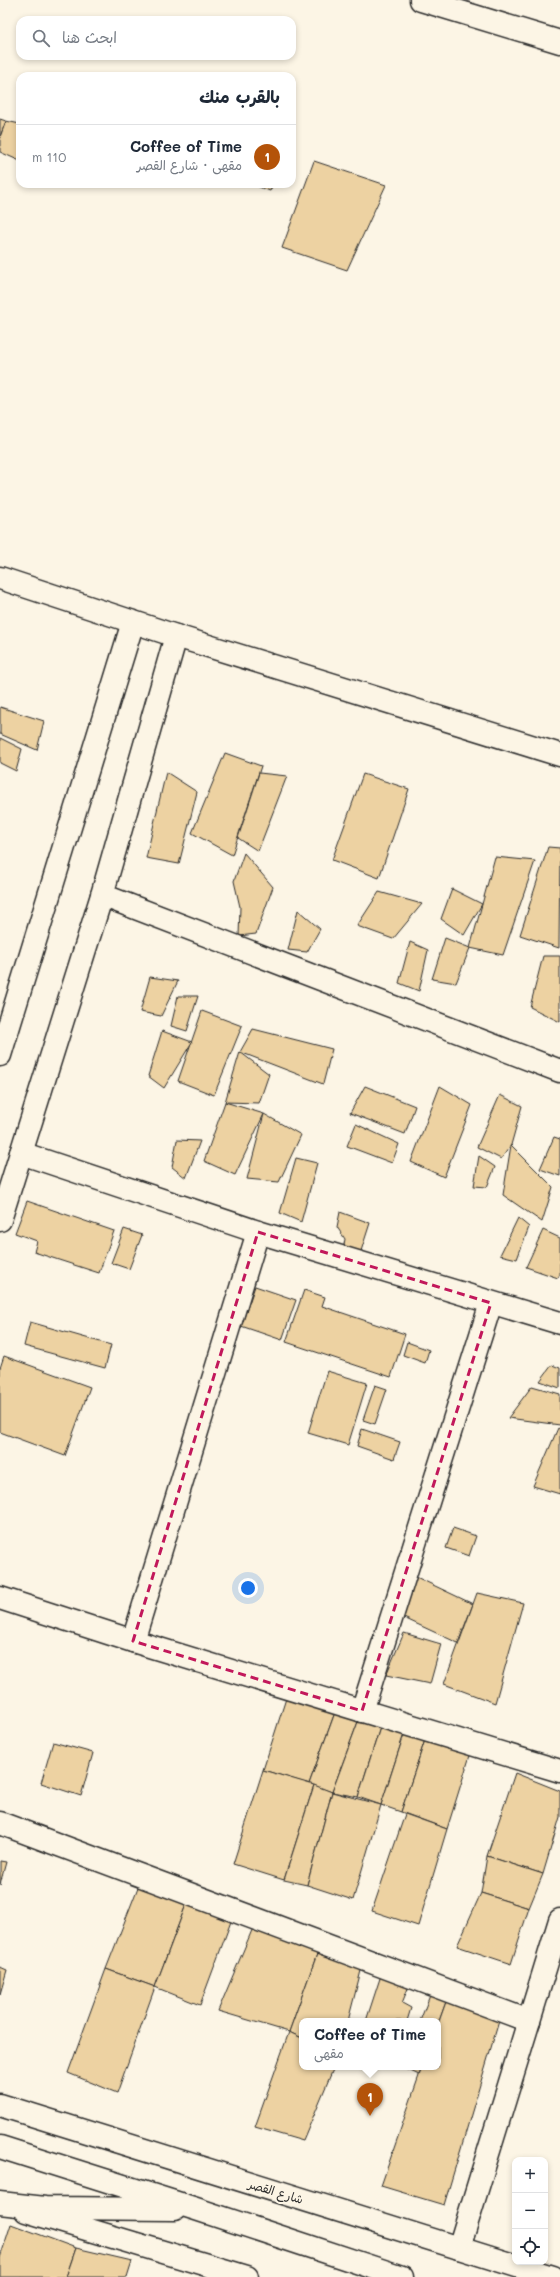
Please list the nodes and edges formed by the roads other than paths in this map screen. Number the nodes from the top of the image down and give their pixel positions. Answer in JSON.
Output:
{"nodes":[{"id":1,"x":421,"y":0,"type":"edge"},
{"id":2,"x":560,"y":42,"type":"edge"},
{"id":3,"x":0,"y":578,"type":"edge"},
{"id":4,"x":133,"y":622,"type":"junction"},
{"id":5,"x":176,"y":636,"type":"junction"},
{"id":6,"x":560,"y":755,"type":"edge"},
{"id":7,"x":102,"y":895,"type":"junction"},
{"id":8,"x":0,"y":1055,"type":"edge"},
{"id":9,"x":560,"y":1071,"type":"edge"},
{"id":10,"x":21,"y":1153,"type":"junction"},
{"id":11,"x":0,"y":1220,"type":"edge"},
{"id":12,"x":258,"y":1232,"type":"junction"},
{"id":13,"x":491,"y":1303,"type":"junction"},
{"id":14,"x":560,"y":1323,"type":"edge"},
{"id":15,"x":0,"y":1598,"type":"edge"},
{"id":16,"x":133,"y":1641,"type":"junction"},
{"id":17,"x":362,"y":1711,"type":"junction"},
{"id":18,"x":560,"y":1771,"type":"edge"},
{"id":19,"x":0,"y":1823,"type":"edge"},
{"id":20,"x":560,"y":1920,"type":"edge"},
{"id":21,"x":529,"y":2021,"type":"junction"},
{"id":22,"x":0,"y":2105,"type":"edge"},
{"id":23,"x":0,"y":2147,"type":"edge"},
{"id":24,"x":0,"y":2203,"type":"edge"},
{"id":25,"x":196,"y":2209,"type":"junction"},
{"id":26,"x":459,"y":2248,"type":"junction"},
{"id":27,"x":543,"y":2275,"type":"edge"},
{"id":28,"x":247,"y":2277,"type":"edge"},
{"id":29,"x":402,"y":2277,"type":"edge"}],
"edges":[{"from":1,"to":2,"type":"main road"},
{"from":3,"to":4,"type":"main road"},
{"from":4,"to":5,"type":"main road"},
{"from":4,"to":8,"type":"main road"},
{"from":5,"to":6,"type":"main road"},
{"from":5,"to":7,"type":"main road"},
{"from":7,"to":9,"type":"main road"},
{"from":7,"to":10,"type":"main road"},
{"from":10,"to":11,"type":"main road"},
{"from":10,"to":12,"type":"main road"},
{"from":12,"to":13,"type":"main road"},
{"from":12,"to":16,"type":"main road"},
{"from":13,"to":14,"type":"main road"},
{"from":13,"to":17,"type":"main road"},
{"from":15,"to":16,"type":"main road"},
{"from":16,"to":17,"type":"main road"},
{"from":17,"to":18,"type":"main road"},
{"from":19,"to":21,"type":"main road"},
{"from":20,"to":21,"type":"main road"},
{"from":21,"to":26,"type":"main road"},
{"from":22,"to":26,"type":"main road","name":"شارع القصر"},
{"from":23,"to":25,"type":"main road"},
{"from":24,"to":25,"type":"main road"},
{"from":24,"to":28,"type":"main road"},
{"from":25,"to":29,"type":"main road"},
{"from":26,"to":27,"type":"main road","name":"شارع القصر"}]}
